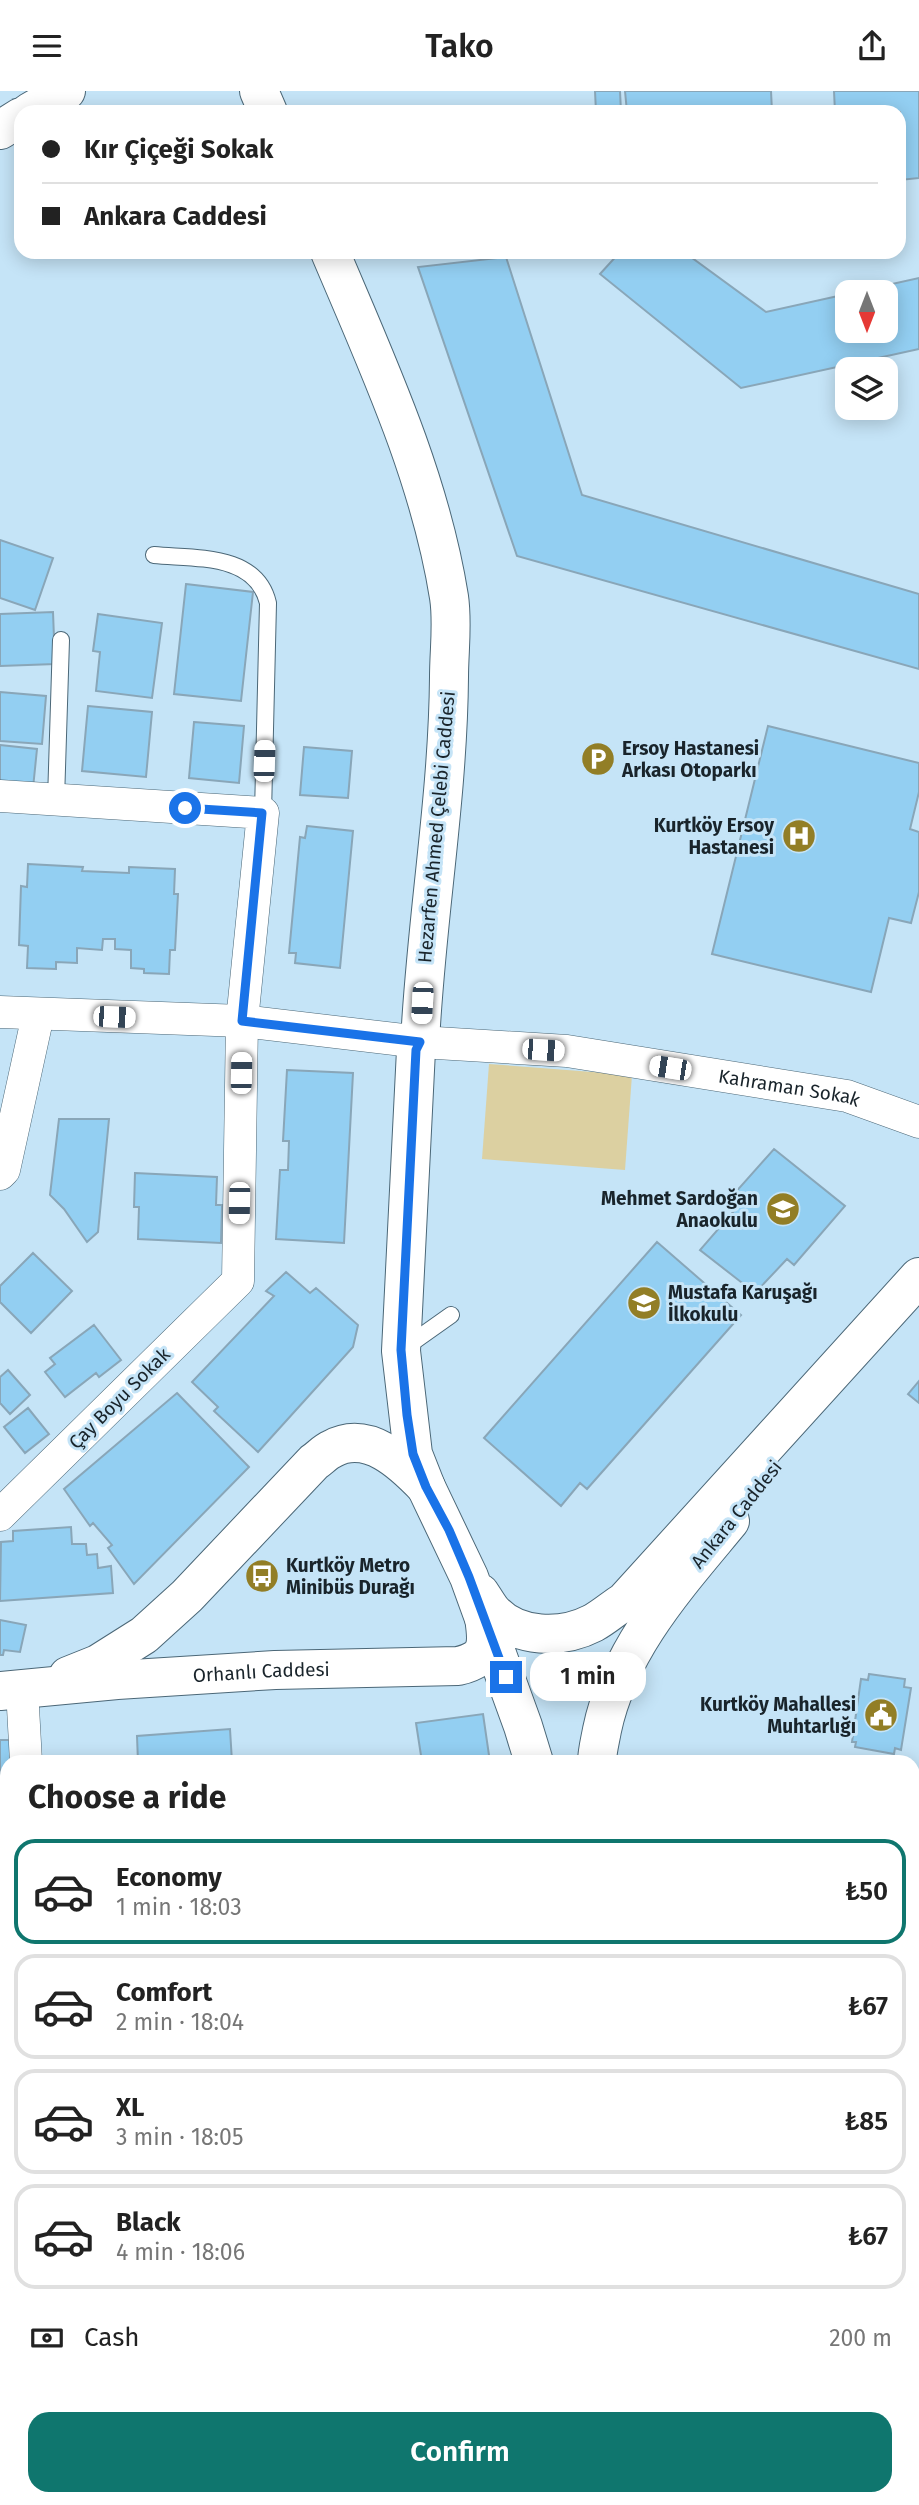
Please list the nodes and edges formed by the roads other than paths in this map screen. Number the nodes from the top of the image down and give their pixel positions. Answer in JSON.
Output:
{"nodes":[{"id":1,"x":66,"y":91,"type":"edge"},
{"id":2,"x":42,"y":105,"type":"edge"},
{"id":3,"x":333,"y":259,"type":"edge"},
{"id":4,"x":154,"y":555,"type":"dead end"},
{"id":5,"x":61,"y":640,"type":"dead end"},
{"id":6,"x":0,"y":796,"type":"edge"},
{"id":7,"x":55,"y":800,"type":"junction"},
{"id":8,"x":262,"y":813,"type":"junction"},
{"id":9,"x":0,"y":1012,"type":"edge"},
{"id":10,"x":38,"y":1014,"type":"junction"},
{"id":11,"x":242,"y":1021,"type":"junction"},
{"id":12,"x":420,"y":1042,"type":"junction"},
{"id":13,"x":919,"y":1122,"type":"edge"},
{"id":14,"x":0,"y":1174,"type":"edge"},
{"id":15,"x":919,"y":1277,"type":"edge"},
{"id":16,"x":919,"y":1290,"type":"edge"},
{"id":17,"x":451,"y":1315,"type":"dead end"},
{"id":18,"x":401,"y":1350,"type":"junction"},
{"id":19,"x":426,"y":1487,"type":"junction"},
{"id":20,"x":0,"y":1515,"type":"edge"},
{"id":21,"x":469,"y":1577,"type":"junction"},
{"id":22,"x":484,"y":1617,"type":"junction"},
{"id":23,"x":20,"y":1689,"type":"edge"},
{"id":24,"x":25,"y":1755,"type":"edge"},
{"id":25,"x":532,"y":1755,"type":"edge"},
{"id":26,"x":604,"y":1755,"type":"edge"}],
"edges":[{"from":1,"to":2,"type":"main road"},
{"from":3,"to":12,"type":"main road","name":"Hezarfen Ahmed Çelebi Caddesi"},
{"from":4,"to":8,"type":"lane"},
{"from":5,"to":7,"type":"lane"},
{"from":6,"to":7,"type":"street"},
{"from":7,"to":8,"type":"street"},
{"from":8,"to":11,"type":"street"},
{"from":9,"to":10,"type":"street","name":"Kahraman Sokak"},
{"from":10,"to":11,"type":"street","name":"Kahraman Sokak"},
{"from":10,"to":14,"type":"street"},
{"from":11,"to":12,"type":"street","name":"Kahraman Sokak"},
{"from":11,"to":20,"type":"street","name":"Çay Boyu Sokak"},
{"from":12,"to":13,"type":"street","name":"Kahraman Sokak"},
{"from":12,"to":18,"type":"main road","name":"Hezarfen Ahmed Çelebi Caddesi"},
{"from":15,"to":21,"type":"main road"},
{"from":16,"to":26,"type":"main road","name":"Ankara Caddesi"},
{"from":17,"to":18,"type":"lane"},
{"from":18,"to":19,"type":"main road","name":"Hezarfen Ahmed Çelebi Caddesi"},
{"from":19,"to":21,"type":"main road","name":"Hezarfen Ahmed Çelebi Caddesi"},
{"from":19,"to":23,"type":"main road"},
{"from":21,"to":22,"type":"main road"},
{"from":22,"to":23,"type":"main road","name":"Orhanlı Caddesi"},
{"from":22,"to":25,"type":"main road"},
{"from":23,"to":24,"type":"street"}]}
